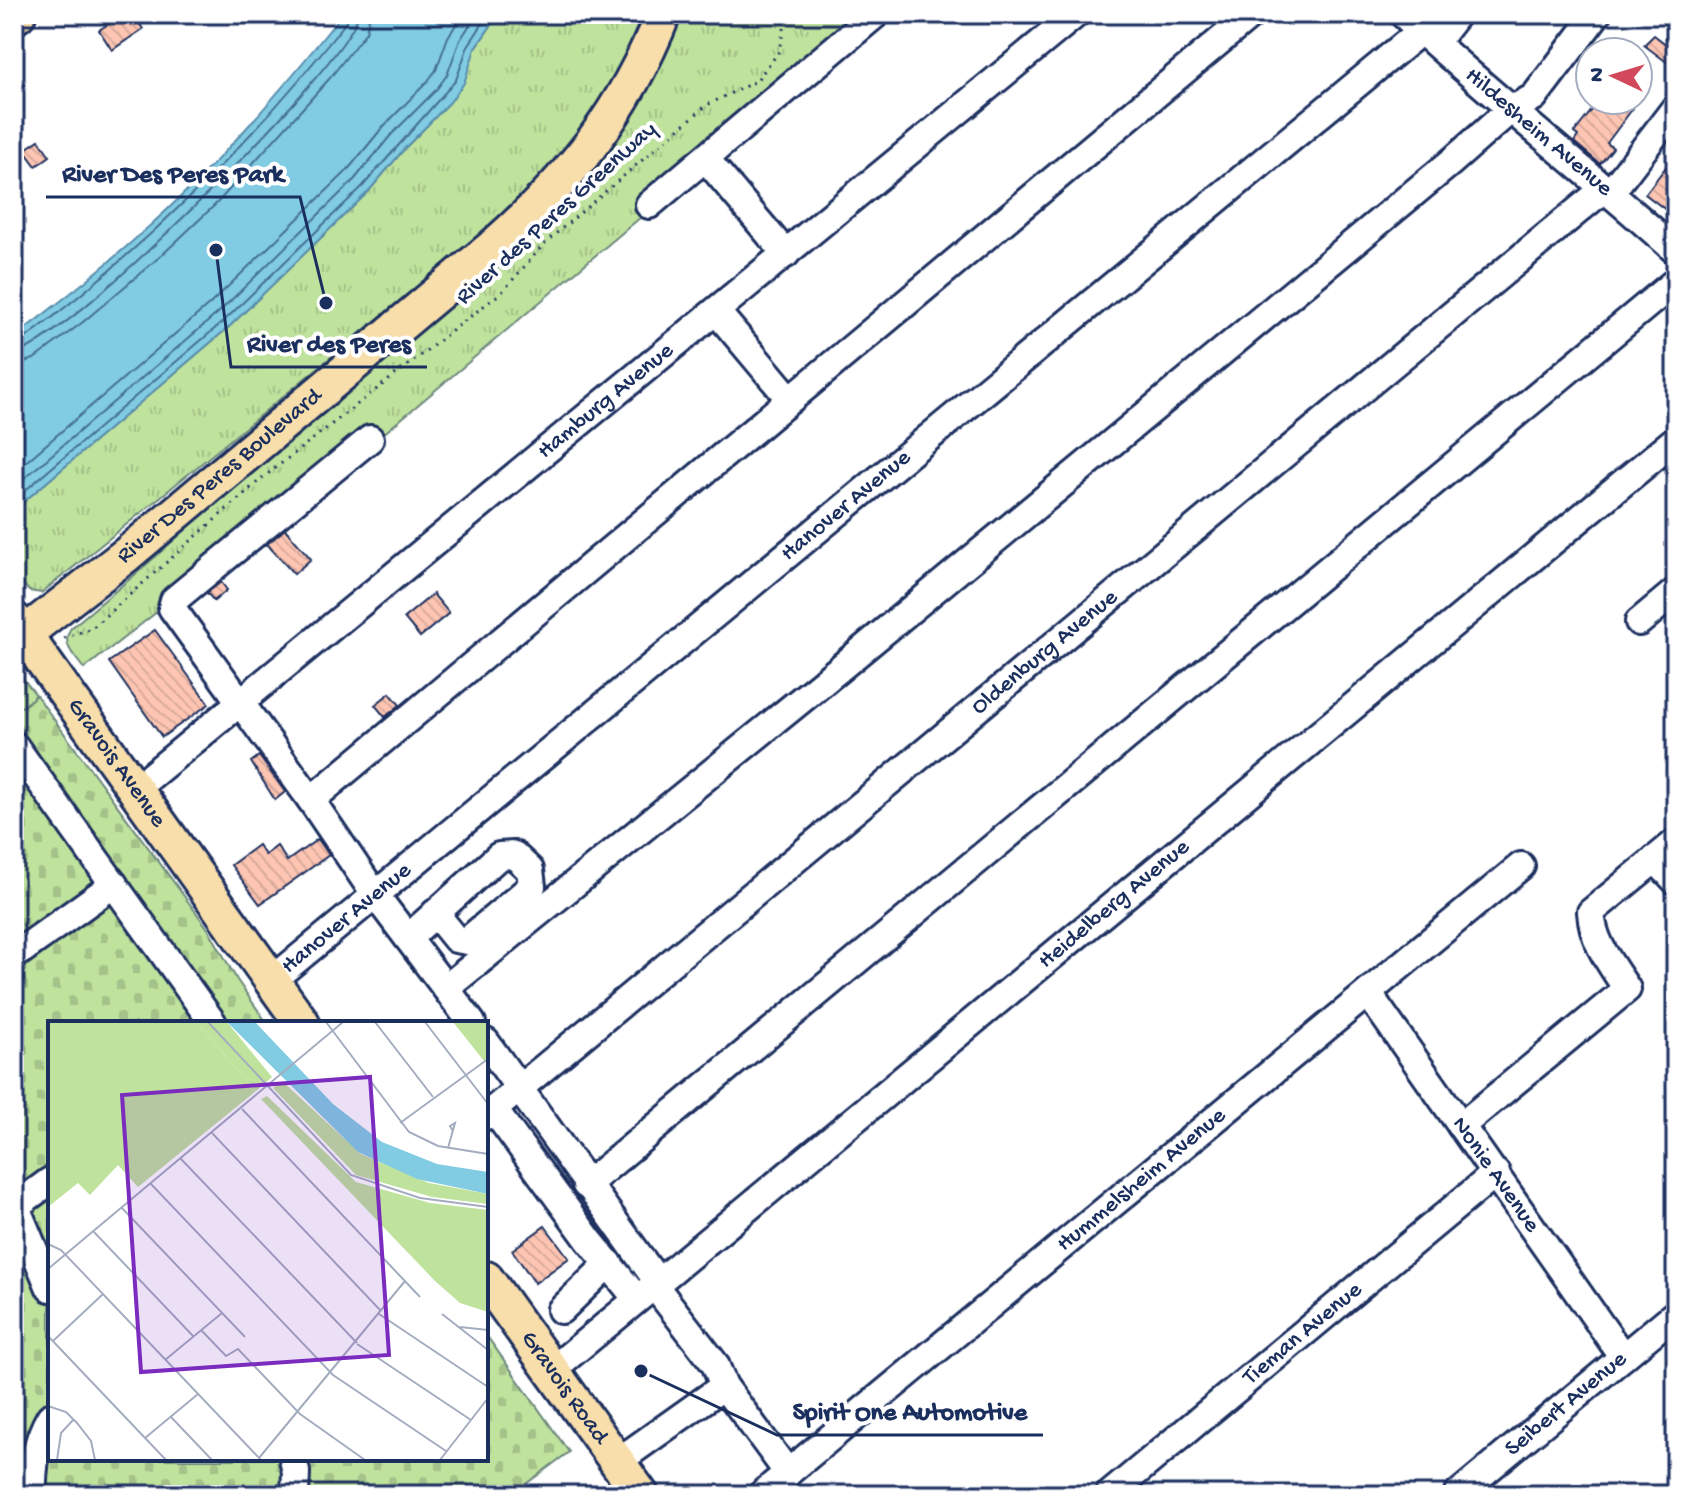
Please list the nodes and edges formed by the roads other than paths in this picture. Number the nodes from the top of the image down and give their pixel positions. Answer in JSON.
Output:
{"nodes":[{"id":1,"x":663,"y":14,"type":"edge"},
{"id":2,"x":876,"y":14,"type":"edge"},
{"id":3,"x":1076,"y":14,"type":"edge"},
{"id":4,"x":1252,"y":14,"type":"edge"},
{"id":5,"x":1457,"y":14,"type":"edge"},
{"id":6,"x":1597,"y":14,"type":"edge"},
{"id":7,"x":1420,"y":29,"type":"edge"},
{"id":8,"x":1676,"y":107,"type":"edge"},
{"id":9,"x":1509,"y":111,"type":"junction"},
{"id":10,"x":706,"y":159,"type":"junction"},
{"id":11,"x":1608,"y":190,"type":"junction"},
{"id":12,"x":649,"y":205,"type":"dead end"},
{"id":13,"x":1676,"y":251,"type":"edge"},
{"id":14,"x":786,"y":254,"type":"junction"},
{"id":15,"x":1676,"y":281,"type":"edge"},
{"id":16,"x":716,"y":311,"type":"junction"},
{"id":17,"x":789,"y":398,"type":"junction"},
{"id":18,"x":370,"y":439,"type":"dead end"},
{"id":19,"x":1676,"y":439,"type":"edge"},
{"id":20,"x":1676,"y":591,"type":"edge"},
{"id":21,"x":1639,"y":622,"type":"dead end"},
{"id":22,"x":18,"y":632,"type":"edge"},
{"id":23,"x":240,"y":703,"type":"junction"},
{"id":24,"x":14,"y":745,"type":"edge"},
{"id":25,"x":135,"y":789,"type":"junction"},
{"id":26,"x":311,"y":800,"type":"junction"},
{"id":27,"x":1676,"y":842,"type":"edge"},
{"id":28,"x":1655,"y":859,"type":"junction"},
{"id":29,"x":1521,"y":866,"type":"dead end"},
{"id":30,"x":1676,"y":881,"type":"edge"},
{"id":31,"x":114,"y":884,"type":"junction"},
{"id":32,"x":376,"y":896,"type":"junction"},
{"id":33,"x":435,"y":913,"type":"dead end"},
{"id":34,"x":408,"y":938,"type":"junction"},
{"id":35,"x":14,"y":956,"type":"edge"},
{"id":36,"x":271,"y":981,"type":"junction"},
{"id":37,"x":446,"y":988,"type":"junction"},
{"id":38,"x":1368,"y":993,"type":"junction"},
{"id":39,"x":212,"y":1021,"type":"edge"},
{"id":40,"x":301,"y":1021,"type":"edge"},
{"id":41,"x":471,"y":1021,"type":"edge"},
{"id":42,"x":488,"y":1045,"type":"edge"},
{"id":43,"x":519,"y":1088,"type":"junction"},
{"id":44,"x":490,"y":1113,"type":"edge"},
{"id":45,"x":1461,"y":1126,"type":"junction"},
{"id":46,"x":1496,"y":1173,"type":"junction"},
{"id":47,"x":48,"y":1182,"type":"edge"},
{"id":48,"x":586,"y":1185,"type":"junction"},
{"id":49,"x":15,"y":1204,"type":"edge"},
{"id":50,"x":609,"y":1263,"type":"junction"},
{"id":51,"x":488,"y":1282,"type":"edge"},
{"id":52,"x":48,"y":1283,"type":"edge"},
{"id":53,"x":649,"y":1289,"type":"junction"},
{"id":54,"x":561,"y":1310,"type":"dead end"},
{"id":55,"x":1676,"y":1313,"type":"edge"},
{"id":56,"x":1623,"y":1357,"type":"junction"},
{"id":57,"x":552,"y":1370,"type":"junction"},
{"id":58,"x":724,"y":1386,"type":"junction"},
{"id":59,"x":48,"y":1421,"type":"edge"},
{"id":60,"x":24,"y":1453,"type":"edge"},
{"id":61,"x":293,"y":1461,"type":"edge"},
{"id":62,"x":617,"y":1462,"type":"junction"},
{"id":63,"x":788,"y":1473,"type":"junction"},
{"id":64,"x":33,"y":1495,"type":"edge"},
{"id":65,"x":295,"y":1495,"type":"edge"},
{"id":66,"x":641,"y":1495,"type":"edge"},
{"id":67,"x":761,"y":1495,"type":"edge"},
{"id":68,"x":1109,"y":1495,"type":"edge"},
{"id":69,"x":1457,"y":1495,"type":"edge"}],
"edges":[{"from":1,"to":22,"type":"main road","name":"River Des Peres Boulevard"},
{"from":2,"to":10,"type":"street"},
{"from":3,"to":14,"type":"street","name":"Hamburg Avenue"},
{"from":4,"to":17,"type":"street"},
{"from":5,"to":7,"type":"street","name":"Hanover Avenue"},
{"from":6,"to":9,"type":"street"},
{"from":7,"to":9,"type":"street","name":"Hildesheim Avenue"},
{"from":7,"to":32,"type":"street","name":"Hanover Avenue"},
{"from":8,"to":11,"type":"street","name":"Oldenburg Avenue"},
{"from":9,"to":11,"type":"street","name":"Hildesheim Avenue"},
{"from":9,"to":37,"type":"street"},
{"from":10,"to":12,"type":"street"},
{"from":10,"to":14,"type":"street"},
{"from":11,"to":13,"type":"street","name":"Hildesheim Avenue"},
{"from":11,"to":43,"type":"street","name":"Oldenburg Avenue"},
{"from":14,"to":16,"type":"street","name":"Hamburg Avenue"},
{"from":15,"to":48,"type":"street"},
{"from":16,"to":17,"type":"street"},
{"from":16,"to":23,"type":"street","name":"Hamburg Avenue"},
{"from":17,"to":26,"type":"street"},
{"from":18,"to":23,"type":"street"},
{"from":19,"to":53,"type":"street","name":"Heidelberg Avenue"},
{"from":20,"to":21,"type":"street"},
{"from":22,"to":25,"type":"main road","name":"Gravois Avenue"},
{"from":23,"to":25,"type":"street","name":"Hamburg Avenue"},
{"from":23,"to":26,"type":"street"},
{"from":24,"to":31,"type":"street"},
{"from":25,"to":36,"type":"main road","name":"Gravois Avenue"},
{"from":26,"to":32,"type":"street"},
{"from":27,"to":28,"type":"street"},
{"from":28,"to":30,"type":"street"},
{"from":28,"to":45,"type":"street"},
{"from":29,"to":38,"type":"street","name":"Hummelsheim Avenue"},
{"from":31,"to":35,"type":"street"},
{"from":31,"to":39,"type":"street"},
{"from":32,"to":34,"type":"street"},
{"from":32,"to":36,"type":"street","name":"Hanover Avenue"},
{"from":33,"to":34,"type":"street"},
{"from":34,"to":37,"type":"street"},
{"from":36,"to":40,"type":"main road"},
{"from":37,"to":41,"type":"street"},
{"from":38,"to":45,"type":"street","name":"Nonie Avenue"},
{"from":38,"to":63,"type":"street","name":"Hummelsheim Avenue"},
{"from":42,"to":43,"type":"street"},
{"from":43,"to":44,"type":"street","name":"Oldenburg Avenue"},
{"from":43,"to":48,"type":"street"},
{"from":44,"to":50,"type":"street"},
{"from":45,"to":46,"type":"street","name":"Nonie Avenue"},
{"from":46,"to":56,"type":"street","name":"Nonie Avenue"},
{"from":46,"to":68,"type":"street","name":"Tieman Avenue"},
{"from":47,"to":49,"type":"street"},
{"from":48,"to":53,"type":"street"},
{"from":49,"to":52,"type":"street"},
{"from":50,"to":53,"type":"street"},
{"from":50,"to":54,"type":"street"},
{"from":51,"to":57,"type":"main road","name":"Gravois Road"},
{"from":53,"to":57,"type":"street","name":"Heidelberg Avenue"},
{"from":53,"to":58,"type":"street"},
{"from":55,"to":56,"type":"street","name":"Seibert Avenue"},
{"from":56,"to":69,"type":"street","name":"Seibert Avenue"},
{"from":57,"to":62,"type":"main road","name":"Gravois Road"},
{"from":58,"to":62,"type":"street"},
{"from":58,"to":63,"type":"street"},
{"from":59,"to":60,"type":"street"},
{"from":60,"to":64,"type":"street"},
{"from":61,"to":65,"type":"street"},
{"from":62,"to":66,"type":"main road","name":"Gravois Road"},
{"from":63,"to":67,"type":"street","name":"Hummelsheim Avenue"}]}
